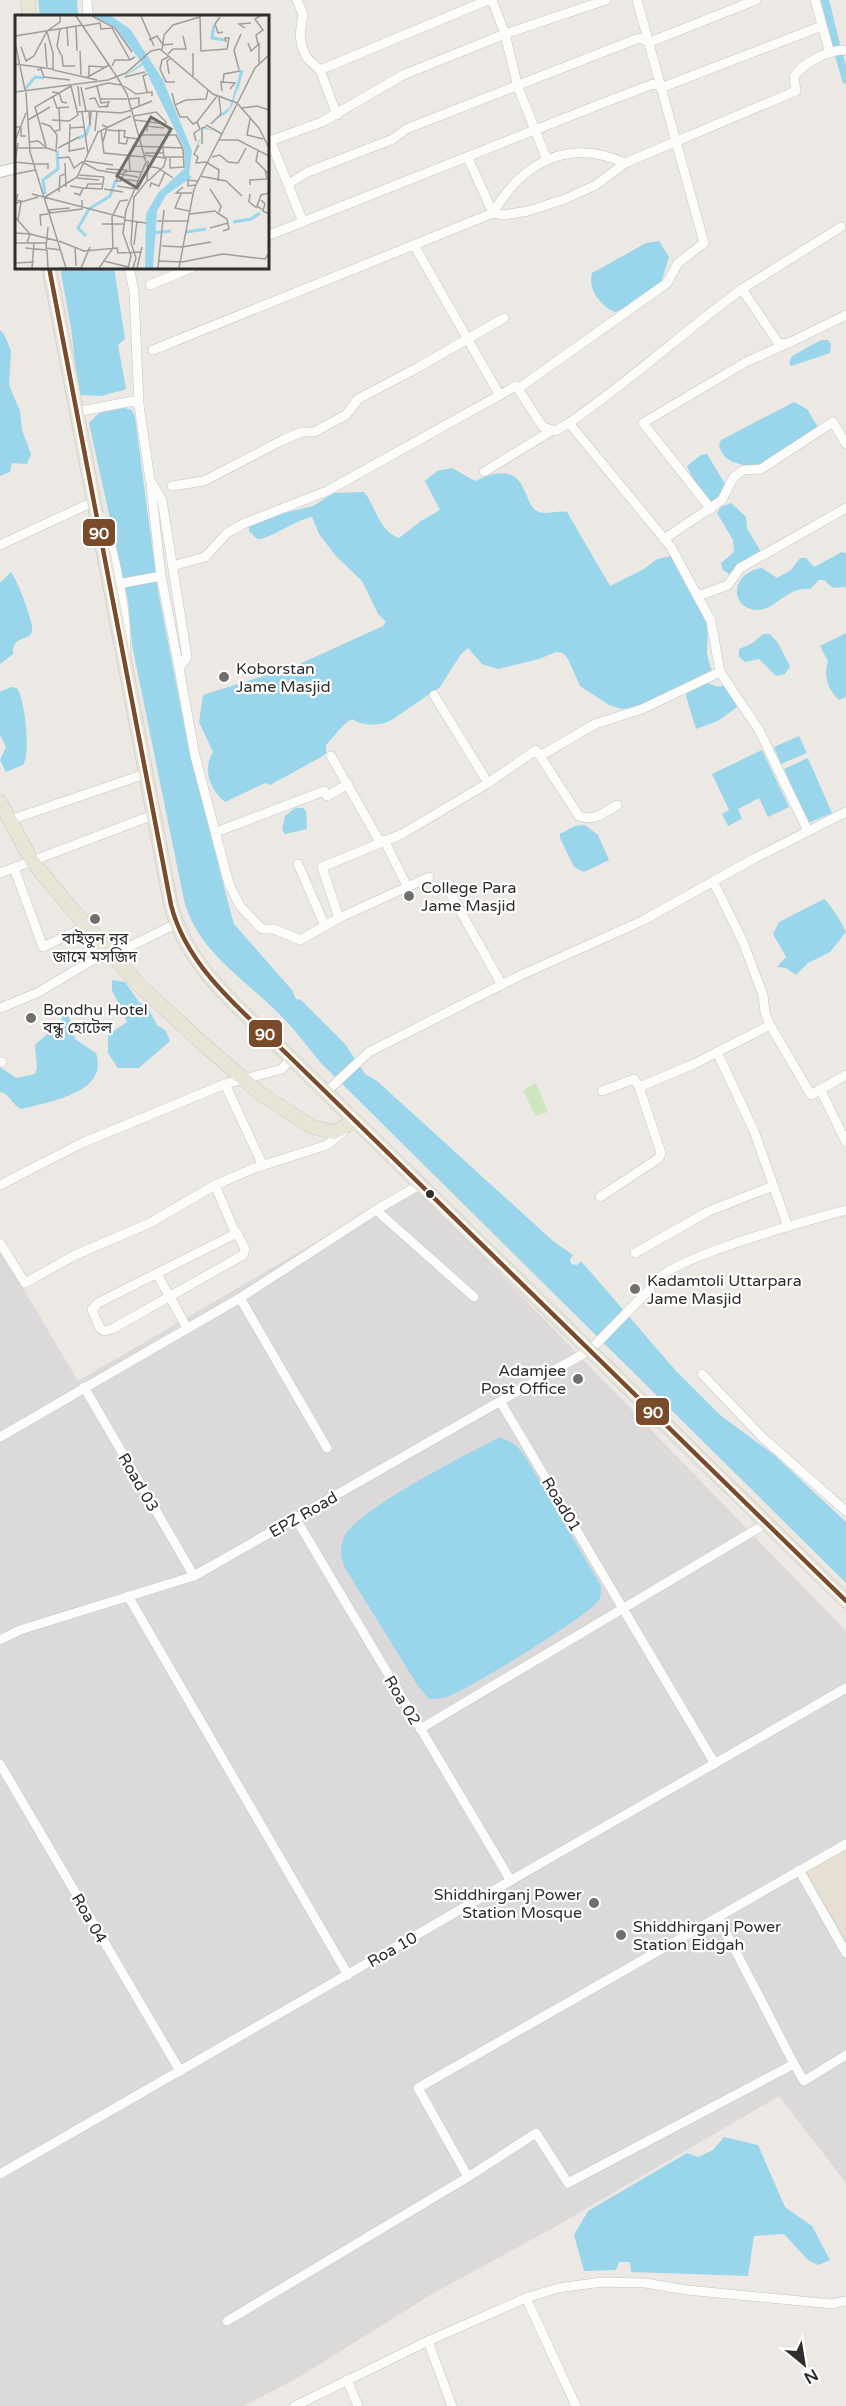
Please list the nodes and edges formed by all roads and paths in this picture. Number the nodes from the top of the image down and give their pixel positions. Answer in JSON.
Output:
{"nodes":[{"id":1,"x":87,"y":0,"type":"edge"},
{"id":2,"x":297,"y":0,"type":"edge"},
{"id":3,"x":490,"y":0,"type":"edge"},
{"id":4,"x":606,"y":0,"type":"edge"},
{"id":5,"x":637,"y":0,"type":"edge"},
{"id":6,"x":756,"y":0,"type":"edge"},
{"id":7,"x":815,"y":0,"type":"edge"},
{"id":8,"x":88,"y":15,"type":"edge"},
{"id":9,"x":822,"y":26,"type":"junction"},
{"id":10,"x":505,"y":34,"type":"junction"},
{"id":11,"x":650,"y":42,"type":"junction"},
{"id":12,"x":846,"y":50,"type":"edge"},
{"id":13,"x":830,"y":53,"type":"junction"},
{"id":14,"x":320,"y":70,"type":"junction"},
{"id":15,"x":518,"y":87,"type":"junction"},
{"id":16,"x":663,"y":87,"type":"junction"},
{"id":17,"x":337,"y":115,"type":"junction"},
{"id":18,"x":535,"y":131,"type":"junction"},
{"id":19,"x":269,"y":142,"type":"edge"},
{"id":20,"x":676,"y":142,"type":"junction"},
{"id":21,"x":468,"y":158,"type":"junction"},
{"id":22,"x":547,"y":160,"type":"junction"},
{"id":23,"x":626,"y":163,"type":"junction"},
{"id":24,"x":15,"y":168,"type":"edge"},
{"id":25,"x":0,"y":172,"type":"edge"},
{"id":26,"x":288,"y":184,"type":"junction"},
{"id":27,"x":493,"y":213,"type":"junction"},
{"id":28,"x":303,"y":222,"type":"junction"},
{"id":29,"x":841,"y":227,"type":"dead end"},
{"id":30,"x":268,"y":236,"type":"edge"},
{"id":31,"x":414,"y":245,"type":"junction"},
{"id":32,"x":49,"y":268,"type":"edge"},
{"id":33,"x":129,"y":268,"type":"edge"},
{"id":34,"x":191,"y":268,"type":"edge"},
{"id":35,"x":150,"y":285,"type":"dead end"},
{"id":36,"x":742,"y":289,"type":"junction"},
{"id":37,"x":846,"y":315,"type":"edge"},
{"id":38,"x":504,"y":318,"type":"dead end"},
{"id":39,"x":467,"y":340,"type":"junction"},
{"id":40,"x":784,"y":345,"type":"junction"},
{"id":41,"x":153,"y":350,"type":"dead end"},
{"id":42,"x":519,"y":388,"type":"junction"},
{"id":43,"x":499,"y":394,"type":"junction"},
{"id":44,"x":139,"y":405,"type":"junction"},
{"id":45,"x":76,"y":412,"type":"junction"},
{"id":46,"x":569,"y":423,"type":"junction"},
{"id":47,"x":551,"y":431,"type":"junction"},
{"id":48,"x":846,"y":444,"type":"edge"},
{"id":49,"x":484,"y":472,"type":"dead end"},
{"id":50,"x":150,"y":480,"type":"junction"},
{"id":51,"x":172,"y":486,"type":"dead end"},
{"id":52,"x":95,"y":504,"type":"junction"},
{"id":53,"x":846,"y":508,"type":"edge"},
{"id":54,"x":711,"y":509,"type":"junction"},
{"id":55,"x":664,"y":539,"type":"junction"},
{"id":56,"x":0,"y":545,"type":"edge"},
{"id":57,"x":172,"y":566,"type":"junction"},
{"id":58,"x":161,"y":576,"type":"junction"},
{"id":59,"x":118,"y":584,"type":"junction"},
{"id":60,"x":698,"y":596,"type":"junction"},
{"id":61,"x":124,"y":668,"type":"junction"},
{"id":62,"x":179,"y":668,"type":"junction"},
{"id":63,"x":720,"y":672,"type":"junction"},
{"id":64,"x":434,"y":695,"type":"dead end"},
{"id":65,"x":331,"y":756,"type":"dead end"},
{"id":66,"x":540,"y":756,"type":"junction"},
{"id":67,"x":145,"y":774,"type":"junction"},
{"id":68,"x":488,"y":783,"type":"junction"},
{"id":69,"x":348,"y":784,"type":"junction"},
{"id":70,"x":0,"y":802,"type":"edge"},
{"id":71,"x":617,"y":805,"type":"dead end"},
{"id":72,"x":846,"y":812,"type":"edge"},
{"id":73,"x":153,"y":815,"type":"junction"},
{"id":74,"x":10,"y":820,"type":"junction"},
{"id":75,"x":807,"y":831,"type":"junction"},
{"id":76,"x":216,"y":832,"type":"junction"},
{"id":77,"x":382,"y":841,"type":"junction"},
{"id":78,"x":32,"y":861,"type":"junction"},
{"id":79,"x":298,"y":864,"type":"dead end"},
{"id":80,"x":14,"y":868,"type":"junction"},
{"id":81,"x":0,"y":873,"type":"edge"},
{"id":82,"x":429,"y":877,"type":"dead end"},
{"id":83,"x":713,"y":881,"type":"junction"},
{"id":84,"x":407,"y":886,"type":"junction"},
{"id":85,"x":448,"y":889,"type":"dead end"},
{"id":86,"x":339,"y":918,"type":"junction"},
{"id":87,"x":176,"y":924,"type":"junction"},
{"id":88,"x":87,"y":926,"type":"junction"},
{"id":89,"x":325,"y":926,"type":"junction"},
{"id":90,"x":112,"y":953,"type":"junction"},
{"id":91,"x":502,"y":985,"type":"junction"},
{"id":92,"x":0,"y":1008,"type":"edge"},
{"id":93,"x":770,"y":1025,"type":"junction"},
{"id":94,"x":717,"y":1052,"type":"junction"},
{"id":95,"x":291,"y":1059,"type":"junction"},
{"id":96,"x":846,"y":1075,"type":"edge"},
{"id":97,"x":243,"y":1078,"type":"junction"},
{"id":98,"x":225,"y":1084,"type":"junction"},
{"id":99,"x":639,"y":1087,"type":"junction"},
{"id":100,"x":820,"y":1089,"type":"junction"},
{"id":101,"x":602,"y":1091,"type":"dead end"},
{"id":102,"x":325,"y":1093,"type":"junction"},
{"id":103,"x":355,"y":1121,"type":"junction"},
{"id":104,"x":846,"y":1142,"type":"edge"},
{"id":105,"x":262,"y":1166,"type":"junction"},
{"id":106,"x":421,"y":1184,"type":"junction"},
{"id":107,"x":0,"y":1185,"type":"edge"},
{"id":108,"x":215,"y":1185,"type":"junction"},
{"id":109,"x":773,"y":1186,"type":"junction"},
{"id":110,"x":600,"y":1197,"type":"dead end"},
{"id":111,"x":376,"y":1210,"type":"junction"},
{"id":112,"x":846,"y":1210,"type":"edge"},
{"id":113,"x":788,"y":1227,"type":"junction"},
{"id":114,"x":234,"y":1230,"type":"dead end"},
{"id":115,"x":0,"y":1243,"type":"edge"},
{"id":116,"x":635,"y":1253,"type":"dead end"},
{"id":117,"x":157,"y":1274,"type":"junction"},
{"id":118,"x":170,"y":1296,"type":"junction"},
{"id":119,"x":474,"y":1297,"type":"dead end"},
{"id":120,"x":240,"y":1298,"type":"junction"},
{"id":121,"x":187,"y":1328,"type":"junction"},
{"id":122,"x":590,"y":1350,"type":"junction"},
{"id":123,"x":702,"y":1374,"type":"dead end"},
{"id":124,"x":84,"y":1388,"type":"junction"},
{"id":125,"x":500,"y":1401,"type":"junction"},
{"id":126,"x":0,"y":1437,"type":"edge"},
{"id":127,"x":327,"y":1448,"type":"dead end"},
{"id":128,"x":844,"y":1506,"type":"edge"},
{"id":129,"x":296,"y":1519,"type":"junction"},
{"id":130,"x":767,"y":1523,"type":"junction"},
{"id":131,"x":194,"y":1576,"type":"junction"},
{"id":132,"x":128,"y":1596,"type":"junction"},
{"id":133,"x":846,"y":1601,"type":"edge"},
{"id":134,"x":623,"y":1608,"type":"junction"},
{"id":135,"x":0,"y":1640,"type":"edge"},
{"id":136,"x":846,"y":1688,"type":"edge"},
{"id":137,"x":420,"y":1729,"type":"junction"},
{"id":138,"x":0,"y":1764,"type":"edge"},
{"id":139,"x":715,"y":1764,"type":"junction"},
{"id":140,"x":846,"y":1844,"type":"edge"},
{"id":141,"x":800,"y":1870,"type":"junction"},
{"id":142,"x":511,"y":1881,"type":"junction"},
{"id":143,"x":718,"y":1917,"type":"junction"},
{"id":144,"x":846,"y":1953,"type":"edge"},
{"id":145,"x":348,"y":1975,"type":"junction"},
{"id":146,"x":846,"y":2055,"type":"edge"},
{"id":147,"x":794,"y":2064,"type":"junction"},
{"id":148,"x":180,"y":2072,"type":"junction"},
{"id":149,"x":0,"y":2174,"type":"edge"},
{"id":150,"x":468,"y":2177,"type":"junction"},
{"id":151,"x":526,"y":2298,"type":"junction"},
{"id":152,"x":846,"y":2301,"type":"edge"},
{"id":153,"x":227,"y":2321,"type":"dead end"},
{"id":154,"x":428,"y":2341,"type":"junction"},
{"id":155,"x":347,"y":2380,"type":"junction"},
{"id":156,"x":295,"y":2406,"type":"edge"},
{"id":157,"x":358,"y":2406,"type":"edge"},
{"id":158,"x":452,"y":2406,"type":"edge"},
{"id":159,"x":576,"y":2406,"type":"edge"}],
"edges":[{"from":1,"to":8,"type":"street"},
{"from":2,"to":14,"type":"street"},
{"from":3,"to":10,"type":"street"},
{"from":3,"to":14,"type":"street"},
{"from":4,"to":10,"type":"street"},
{"from":5,"to":11,"type":"street"},
{"from":6,"to":11,"type":"street"},
{"from":7,"to":9,"type":"street"},
{"from":9,"to":13,"type":"street"},
{"from":9,"to":16,"type":"street"},
{"from":10,"to":15,"type":"street"},
{"from":10,"to":17,"type":"street"},
{"from":11,"to":15,"type":"street"},
{"from":11,"to":16,"type":"street"},
{"from":12,"to":13,"type":"street"},
{"from":13,"to":20,"type":"street"},
{"from":14,"to":17,"type":"street"},
{"from":15,"to":18,"type":"street"},
{"from":15,"to":26,"type":"street"},
{"from":16,"to":18,"type":"street"},
{"from":16,"to":20,"type":"street"},
{"from":17,"to":19,"type":"street"},
{"from":18,"to":21,"type":"street"},
{"from":18,"to":22,"type":"street"},
{"from":19,"to":26,"type":"street"},
{"from":20,"to":23,"type":"street"},
{"from":20,"to":42,"type":"street"},
{"from":21,"to":27,"type":"street"},
{"from":21,"to":28,"type":"street"},
{"from":22,"to":23,"type":"street"},
{"from":22,"to":27,"type":"street"},
{"from":23,"to":27,"type":"street"},
{"from":24,"to":25,"type":"street"},
{"from":26,"to":28,"type":"street"},
{"from":27,"to":31,"type":"street"},
{"from":28,"to":30,"type":"street"},
{"from":29,"to":36,"type":"street"},
{"from":31,"to":39,"type":"street"},
{"from":31,"to":41,"type":"street"},
{"from":32,"to":45,"type":"main road"},
{"from":33,"to":44,"type":"street"},
{"from":34,"to":35,"type":"street"},
{"from":36,"to":40,"type":"street"},
{"from":36,"to":46,"type":"street"},
{"from":37,"to":40,"type":"street"},
{"from":38,"to":39,"type":"street"},
{"from":39,"to":43,"type":"street"},
{"from":39,"to":51,"type":"street"},
{"from":40,"to":54,"type":"street"},
{"from":42,"to":43,"type":"street"},
{"from":42,"to":47,"type":"street"},
{"from":43,"to":57,"type":"street"},
{"from":44,"to":45,"type":"street"},
{"from":44,"to":50,"type":"street"},
{"from":45,"to":52,"type":"main road"},
{"from":46,"to":47,"type":"street"},
{"from":46,"to":55,"type":"street"},
{"from":47,"to":49,"type":"street"},
{"from":48,"to":54,"type":"street"},
{"from":50,"to":57,"type":"street"},
{"from":50,"to":58,"type":"street"},
{"from":52,"to":56,"type":"street"},
{"from":52,"to":59,"type":"street"},
{"from":52,"to":61,"type":"main road"},
{"from":53,"to":60,"type":"street"},
{"from":54,"to":55,"type":"street"},
{"from":55,"to":60,"type":"street"},
{"from":57,"to":62,"type":"street"},
{"from":58,"to":59,"type":"street"},
{"from":58,"to":62,"type":"street"},
{"from":59,"to":61,"type":"street"},
{"from":60,"to":63,"type":"street"},
{"from":61,"to":67,"type":"main road"},
{"from":62,"to":76,"type":"street"},
{"from":63,"to":66,"type":"street"},
{"from":63,"to":75,"type":"street"},
{"from":64,"to":68,"type":"street"},
{"from":65,"to":69,"type":"street"},
{"from":66,"to":68,"type":"street"},
{"from":66,"to":71,"type":"street"},
{"from":67,"to":73,"type":"main road"},
{"from":67,"to":74,"type":"street"},
{"from":68,"to":77,"type":"street"},
{"from":69,"to":76,"type":"street"},
{"from":69,"to":77,"type":"street"},
{"from":70,"to":74,"type":"main road"},
{"from":72,"to":75,"type":"street"},
{"from":73,"to":78,"type":"street"},
{"from":73,"to":87,"type":"main road"},
{"from":74,"to":78,"type":"main road"},
{"from":75,"to":83,"type":"street"},
{"from":76,"to":89,"type":"street"},
{"from":77,"to":84,"type":"street"},
{"from":77,"to":86,"type":"street"},
{"from":78,"to":80,"type":"street"},
{"from":78,"to":88,"type":"main road"},
{"from":79,"to":89,"type":"street"},
{"from":80,"to":81,"type":"street"},
{"from":80,"to":88,"type":"street"},
{"from":82,"to":84,"type":"street"},
{"from":83,"to":91,"type":"street"},
{"from":83,"to":93,"type":"street"},
{"from":84,"to":86,"type":"street"},
{"from":85,"to":91,"type":"street"},
{"from":86,"to":89,"type":"street"},
{"from":87,"to":90,"type":"street"},
{"from":87,"to":95,"type":"main road"},
{"from":88,"to":90,"type":"main road"},
{"from":90,"to":92,"type":"street"},
{"from":90,"to":97,"type":"main road"},
{"from":91,"to":102,"type":"street"},
{"from":93,"to":94,"type":"street"},
{"from":93,"to":100,"type":"street"},
{"from":94,"to":99,"type":"street"},
{"from":94,"to":109,"type":"street"},
{"from":95,"to":97,"type":"street"},
{"from":95,"to":102,"type":"main road"},
{"from":96,"to":100,"type":"street"},
{"from":97,"to":98,"type":"street"},
{"from":97,"to":103,"type":"main road"},
{"from":98,"to":105,"type":"street"},
{"from":98,"to":107,"type":"street"},
{"from":99,"to":101,"type":"street"},
{"from":99,"to":110,"type":"street"},
{"from":100,"to":104,"type":"street"},
{"from":102,"to":103,"type":"main road"},
{"from":103,"to":105,"type":"street"},
{"from":103,"to":106,"type":"main road"},
{"from":105,"to":108,"type":"street"},
{"from":106,"to":111,"type":"street"},
{"from":106,"to":122,"type":"main road"},
{"from":108,"to":114,"type":"street"},
{"from":108,"to":115,"type":"street"},
{"from":109,"to":113,"type":"street"},
{"from":109,"to":116,"type":"street"},
{"from":111,"to":119,"type":"street"},
{"from":111,"to":120,"type":"street"},
{"from":112,"to":113,"type":"street","name":"EPZ Road"},
{"from":113,"to":122,"type":"street","name":"EPZ Road"},
{"from":117,"to":118,"type":"street"},
{"from":117,"to":118,"type":"street"},
{"from":117,"to":118,"type":"street"},
{"from":118,"to":121,"type":"street"},
{"from":120,"to":121,"type":"street"},
{"from":120,"to":127,"type":"street"},
{"from":121,"to":124,"type":"street"},
{"from":122,"to":125,"type":"street","name":"EPZ Road"},
{"from":122,"to":130,"type":"main road"},
{"from":123,"to":128,"type":"street"},
{"from":124,"to":126,"type":"street"},
{"from":124,"to":131,"type":"street","name":"Road 03"},
{"from":125,"to":129,"type":"street","name":"EPZ Road"},
{"from":125,"to":134,"type":"street","name":"Road01"},
{"from":129,"to":131,"type":"street","name":"EPZ Road"},
{"from":129,"to":137,"type":"street","name":"Roa 02"},
{"from":130,"to":133,"type":"main road"},
{"from":130,"to":134,"type":"street"},
{"from":131,"to":132,"type":"street","name":"EPZ Road"},
{"from":132,"to":135,"type":"street","name":"EPZ Road"},
{"from":132,"to":145,"type":"street"},
{"from":134,"to":137,"type":"street"},
{"from":134,"to":139,"type":"street","name":"Road01"},
{"from":136,"to":139,"type":"street","name":"Roa 10"},
{"from":137,"to":142,"type":"street","name":"Roa 02"},
{"from":138,"to":148,"type":"street","name":"Roa 04"},
{"from":139,"to":142,"type":"street","name":"Roa 10"},
{"from":140,"to":141,"type":"street"},
{"from":141,"to":143,"type":"street"},
{"from":141,"to":144,"type":"street"},
{"from":142,"to":145,"type":"street","name":"Roa 10"},
{"from":143,"to":147,"type":"street"},
{"from":143,"to":150,"type":"street"},
{"from":145,"to":148,"type":"street","name":"Roa 10"},
{"from":146,"to":147,"type":"street"},
{"from":147,"to":150,"type":"street"},
{"from":148,"to":149,"type":"street","name":"Roa 10"},
{"from":150,"to":153,"type":"street"},
{"from":151,"to":152,"type":"street"},
{"from":151,"to":154,"type":"street"},
{"from":151,"to":159,"type":"street"},
{"from":154,"to":155,"type":"street"},
{"from":154,"to":158,"type":"street"},
{"from":155,"to":156,"type":"street"},
{"from":155,"to":157,"type":"street"}]}
